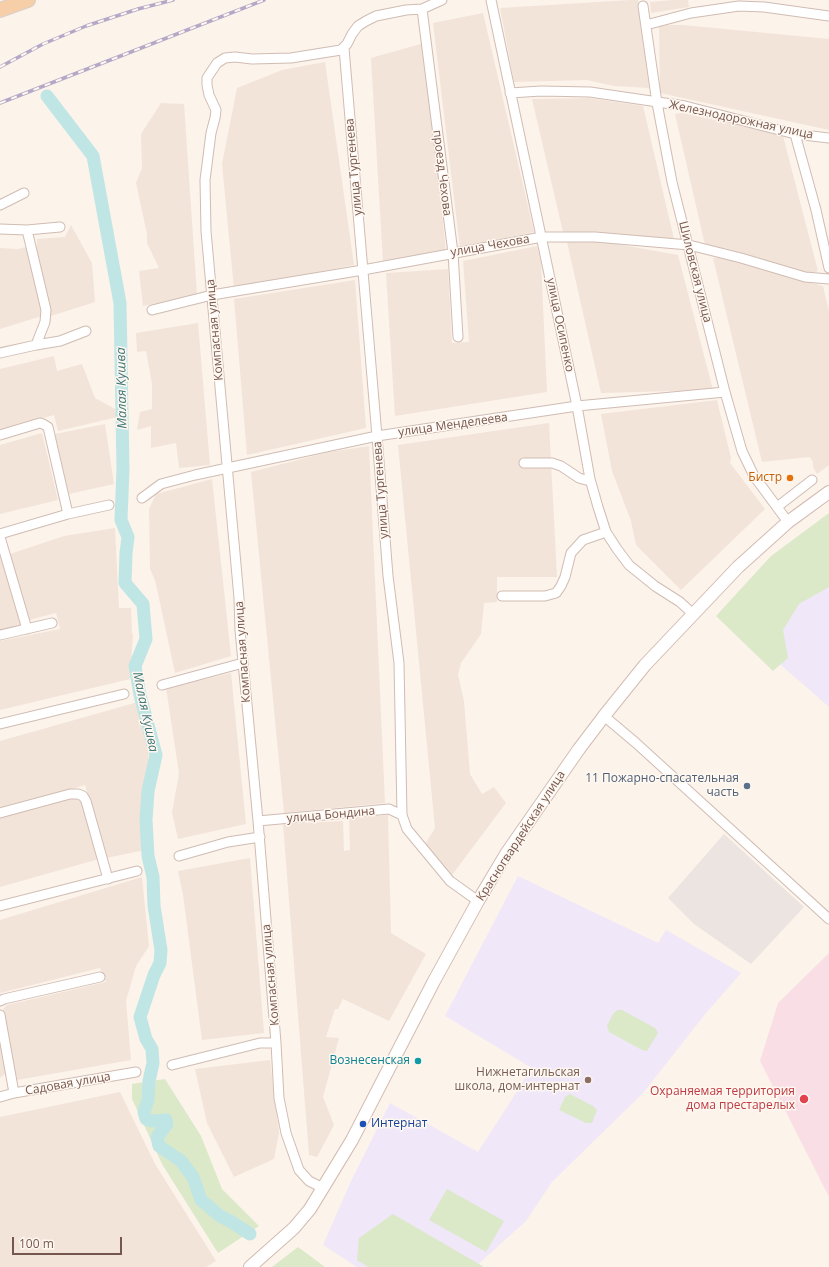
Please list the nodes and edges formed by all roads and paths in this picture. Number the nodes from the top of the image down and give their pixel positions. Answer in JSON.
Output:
{"nodes":[{"id":1,"x":28,"y":0,"type":"edge"},
{"id":2,"x":442,"y":0,"type":"edge"},
{"id":3,"x":491,"y":0,"type":"edge"},
{"id":4,"x":643,"y":6,"type":"dead end"},
{"id":5,"x":422,"y":9,"type":"junction"},
{"id":6,"x":0,"y":10,"type":"edge"},
{"id":7,"x":829,"y":16,"type":"edge"},
{"id":8,"x":646,"y":25,"type":"junction"},
{"id":9,"x":344,"y":48,"type":"junction"},
{"id":10,"x":510,"y":93,"type":"junction"},
{"id":11,"x":657,"y":102,"type":"junction"},
{"id":12,"x":795,"y":134,"type":"junction"},
{"id":13,"x":829,"y":138,"type":"edge"},
{"id":14,"x":24,"y":193,"type":"dead end"},
{"id":15,"x":0,"y":205,"type":"edge"},
{"id":16,"x":60,"y":227,"type":"dead end"},
{"id":17,"x":0,"y":229,"type":"edge"},
{"id":18,"x":26,"y":230,"type":"junction"},
{"id":19,"x":542,"y":237,"type":"junction"},
{"id":20,"x":688,"y":245,"type":"junction"},
{"id":21,"x":452,"y":253,"type":"junction"},
{"id":22,"x":829,"y":268,"type":"edge"},
{"id":23,"x":364,"y":270,"type":"junction"},
{"id":24,"x":829,"y":279,"type":"edge"},
{"id":25,"x":212,"y":295,"type":"junction"},
{"id":26,"x":152,"y":310,"type":"dead end"},
{"id":27,"x":86,"y":331,"type":"dead end"},
{"id":28,"x":458,"y":338,"type":"dead end"},
{"id":29,"x":36,"y":345,"type":"junction"},
{"id":30,"x":0,"y":352,"type":"edge"},
{"id":31,"x":725,"y":392,"type":"junction"},
{"id":32,"x":577,"y":406,"type":"junction"},
{"id":33,"x":0,"y":434,"type":"edge"},
{"id":34,"x":377,"y":436,"type":"junction"},
{"id":35,"x":524,"y":464,"type":"dead end"},
{"id":36,"x":228,"y":468,"type":"junction"},
{"id":37,"x":590,"y":479,"type":"junction"},
{"id":38,"x":812,"y":480,"type":"dead end"},
{"id":39,"x":829,"y":492,"type":"edge"},
{"id":40,"x":142,"y":498,"type":"dead end"},
{"id":41,"x":109,"y":505,"type":"dead end"},
{"id":42,"x":777,"y":507,"type":"junction"},
{"id":43,"x":68,"y":514,"type":"junction"},
{"id":44,"x":788,"y":522,"type":"junction"},
{"id":45,"x":606,"y":532,"type":"junction"},
{"id":46,"x":0,"y":535,"type":"edge"},
{"id":47,"x":502,"y":596,"type":"dead end"},
{"id":48,"x":693,"y":614,"type":"junction"},
{"id":49,"x":52,"y":623,"type":"dead end"},
{"id":50,"x":27,"y":629,"type":"junction"},
{"id":51,"x":0,"y":635,"type":"edge"},
{"id":52,"x":243,"y":663,"type":"junction"},
{"id":53,"x":162,"y":685,"type":"dead end"},
{"id":54,"x":124,"y":694,"type":"dead end"},
{"id":55,"x":604,"y":716,"type":"junction"},
{"id":56,"x":0,"y":724,"type":"edge"},
{"id":57,"x":0,"y":813,"type":"edge"},
{"id":58,"x":402,"y":815,"type":"junction"},
{"id":59,"x":258,"y":821,"type":"junction"},
{"id":60,"x":260,"y":837,"type":"junction"},
{"id":61,"x":179,"y":856,"type":"dead end"},
{"id":62,"x":137,"y":871,"type":"dead end"},
{"id":63,"x":108,"y":879,"type":"junction"},
{"id":64,"x":478,"y":901,"type":"junction"},
{"id":65,"x":0,"y":906,"type":"edge"},
{"id":66,"x":829,"y":919,"type":"edge"},
{"id":67,"x":100,"y":977,"type":"dead end"},
{"id":68,"x":0,"y":1002,"type":"edge"},
{"id":69,"x":0,"y":1015,"type":"edge"},
{"id":70,"x":276,"y":1043,"type":"junction"},
{"id":71,"x":172,"y":1065,"type":"dead end"},
{"id":72,"x":136,"y":1072,"type":"dead end"},
{"id":73,"x":14,"y":1093,"type":"junction"},
{"id":74,"x":0,"y":1097,"type":"edge"},
{"id":75,"x":323,"y":1188,"type":"junction"},
{"id":76,"x":250,"y":1267,"type":"edge"}],
"edges":[{"from":1,"to":6,"type":"main road"},
{"from":2,"to":5,"type":"street"},
{"from":3,"to":10,"type":"street","name":"улица Осипенко"},
{"from":4,"to":8,"type":"street","name":"Шиловская улица"},
{"from":5,"to":9,"type":"street"},
{"from":5,"to":21,"type":"street","name":"проезд Чехова"},
{"from":7,"to":8,"type":"street"},
{"from":8,"to":11,"type":"street","name":"Шиловская улица"},
{"from":9,"to":23,"type":"street","name":"улица Тургенева"},
{"from":9,"to":25,"type":"street","name":"Компасная улица"},
{"from":10,"to":11,"type":"street","name":"Железнодорожная улица"},
{"from":10,"to":19,"type":"street","name":"улица Осипенко"},
{"from":11,"to":12,"type":"street","name":"Железнодорожная улица"},
{"from":11,"to":20,"type":"street","name":"Шиловская улица"},
{"from":12,"to":13,"type":"street","name":"Железнодорожная улица"},
{"from":12,"to":22,"type":"street"},
{"from":14,"to":15,"type":"street"},
{"from":16,"to":18,"type":"street"},
{"from":17,"to":18,"type":"street"},
{"from":18,"to":29,"type":"street"},
{"from":19,"to":20,"type":"street","name":"улица Чехова"},
{"from":19,"to":21,"type":"street","name":"улица Чехова"},
{"from":19,"to":32,"type":"street","name":"улица Осипенко"},
{"from":20,"to":24,"type":"street","name":"улица Чехова"},
{"from":20,"to":31,"type":"street","name":"Шиловская улица"},
{"from":21,"to":23,"type":"street","name":"улица Чехова"},
{"from":21,"to":28,"type":"street","name":"проезд Чехова"},
{"from":23,"to":25,"type":"street","name":"улица Чехова"},
{"from":23,"to":34,"type":"street","name":"улица Тургенева"},
{"from":25,"to":26,"type":"street","name":"улица Чехова"},
{"from":25,"to":36,"type":"street","name":"Компасная улица"},
{"from":27,"to":29,"type":"street"},
{"from":29,"to":30,"type":"street"},
{"from":31,"to":32,"type":"street","name":"улица Менделеева"},
{"from":31,"to":42,"type":"street","name":"Шиловская улица"},
{"from":32,"to":34,"type":"street","name":"улица Менделеева"},
{"from":32,"to":37,"type":"street","name":"улица Осипенко"},
{"from":33,"to":43,"type":"street"},
{"from":34,"to":36,"type":"street","name":"улица Менделеева"},
{"from":34,"to":58,"type":"street","name":"улица Тургенева"},
{"from":35,"to":37,"type":"street"},
{"from":36,"to":40,"type":"street","name":"улица Менделеева"},
{"from":36,"to":52,"type":"street","name":"Компасная улица"},
{"from":37,"to":45,"type":"street","name":"улица Осипенко"},
{"from":38,"to":42,"type":"street"},
{"from":39,"to":44,"type":"main road","name":"Красногвардейская улица"},
{"from":41,"to":43,"type":"street"},
{"from":42,"to":44,"type":"street","name":"Шиловская улица"},
{"from":43,"to":46,"type":"street"},
{"from":44,"to":48,"type":"main road","name":"Красногвардейская улица"},
{"from":45,"to":47,"type":"street"},
{"from":45,"to":48,"type":"street","name":"улица Осипенко"},
{"from":46,"to":50,"type":"street"},
{"from":48,"to":55,"type":"main road","name":"Красногвардейская улица"},
{"from":49,"to":50,"type":"street"},
{"from":50,"to":51,"type":"street"},
{"from":52,"to":53,"type":"street"},
{"from":52,"to":59,"type":"street","name":"Компасная улица"},
{"from":54,"to":56,"type":"street"},
{"from":55,"to":64,"type":"main road","name":"Красногвардейская улица"},
{"from":55,"to":66,"type":"street"},
{"from":57,"to":63,"type":"street"},
{"from":58,"to":59,"type":"street","name":"улица Бондина"},
{"from":58,"to":64,"type":"street","name":"улица Тургенева"},
{"from":59,"to":60,"type":"street","name":"Компасная улица"},
{"from":60,"to":61,"type":"street"},
{"from":60,"to":70,"type":"street","name":"Компасная улица"},
{"from":62,"to":63,"type":"street"},
{"from":63,"to":65,"type":"street"},
{"from":64,"to":75,"type":"main road","name":"Красногвардейская улица"},
{"from":67,"to":68,"type":"street"},
{"from":69,"to":73,"type":"street"},
{"from":70,"to":71,"type":"street"},
{"from":70,"to":75,"type":"street","name":"Компасная улица"},
{"from":72,"to":73,"type":"street","name":"Садовая улица"},
{"from":73,"to":74,"type":"street","name":"Садовая улица"},
{"from":75,"to":76,"type":"main road","name":"Красногвардейская улица"}]}
